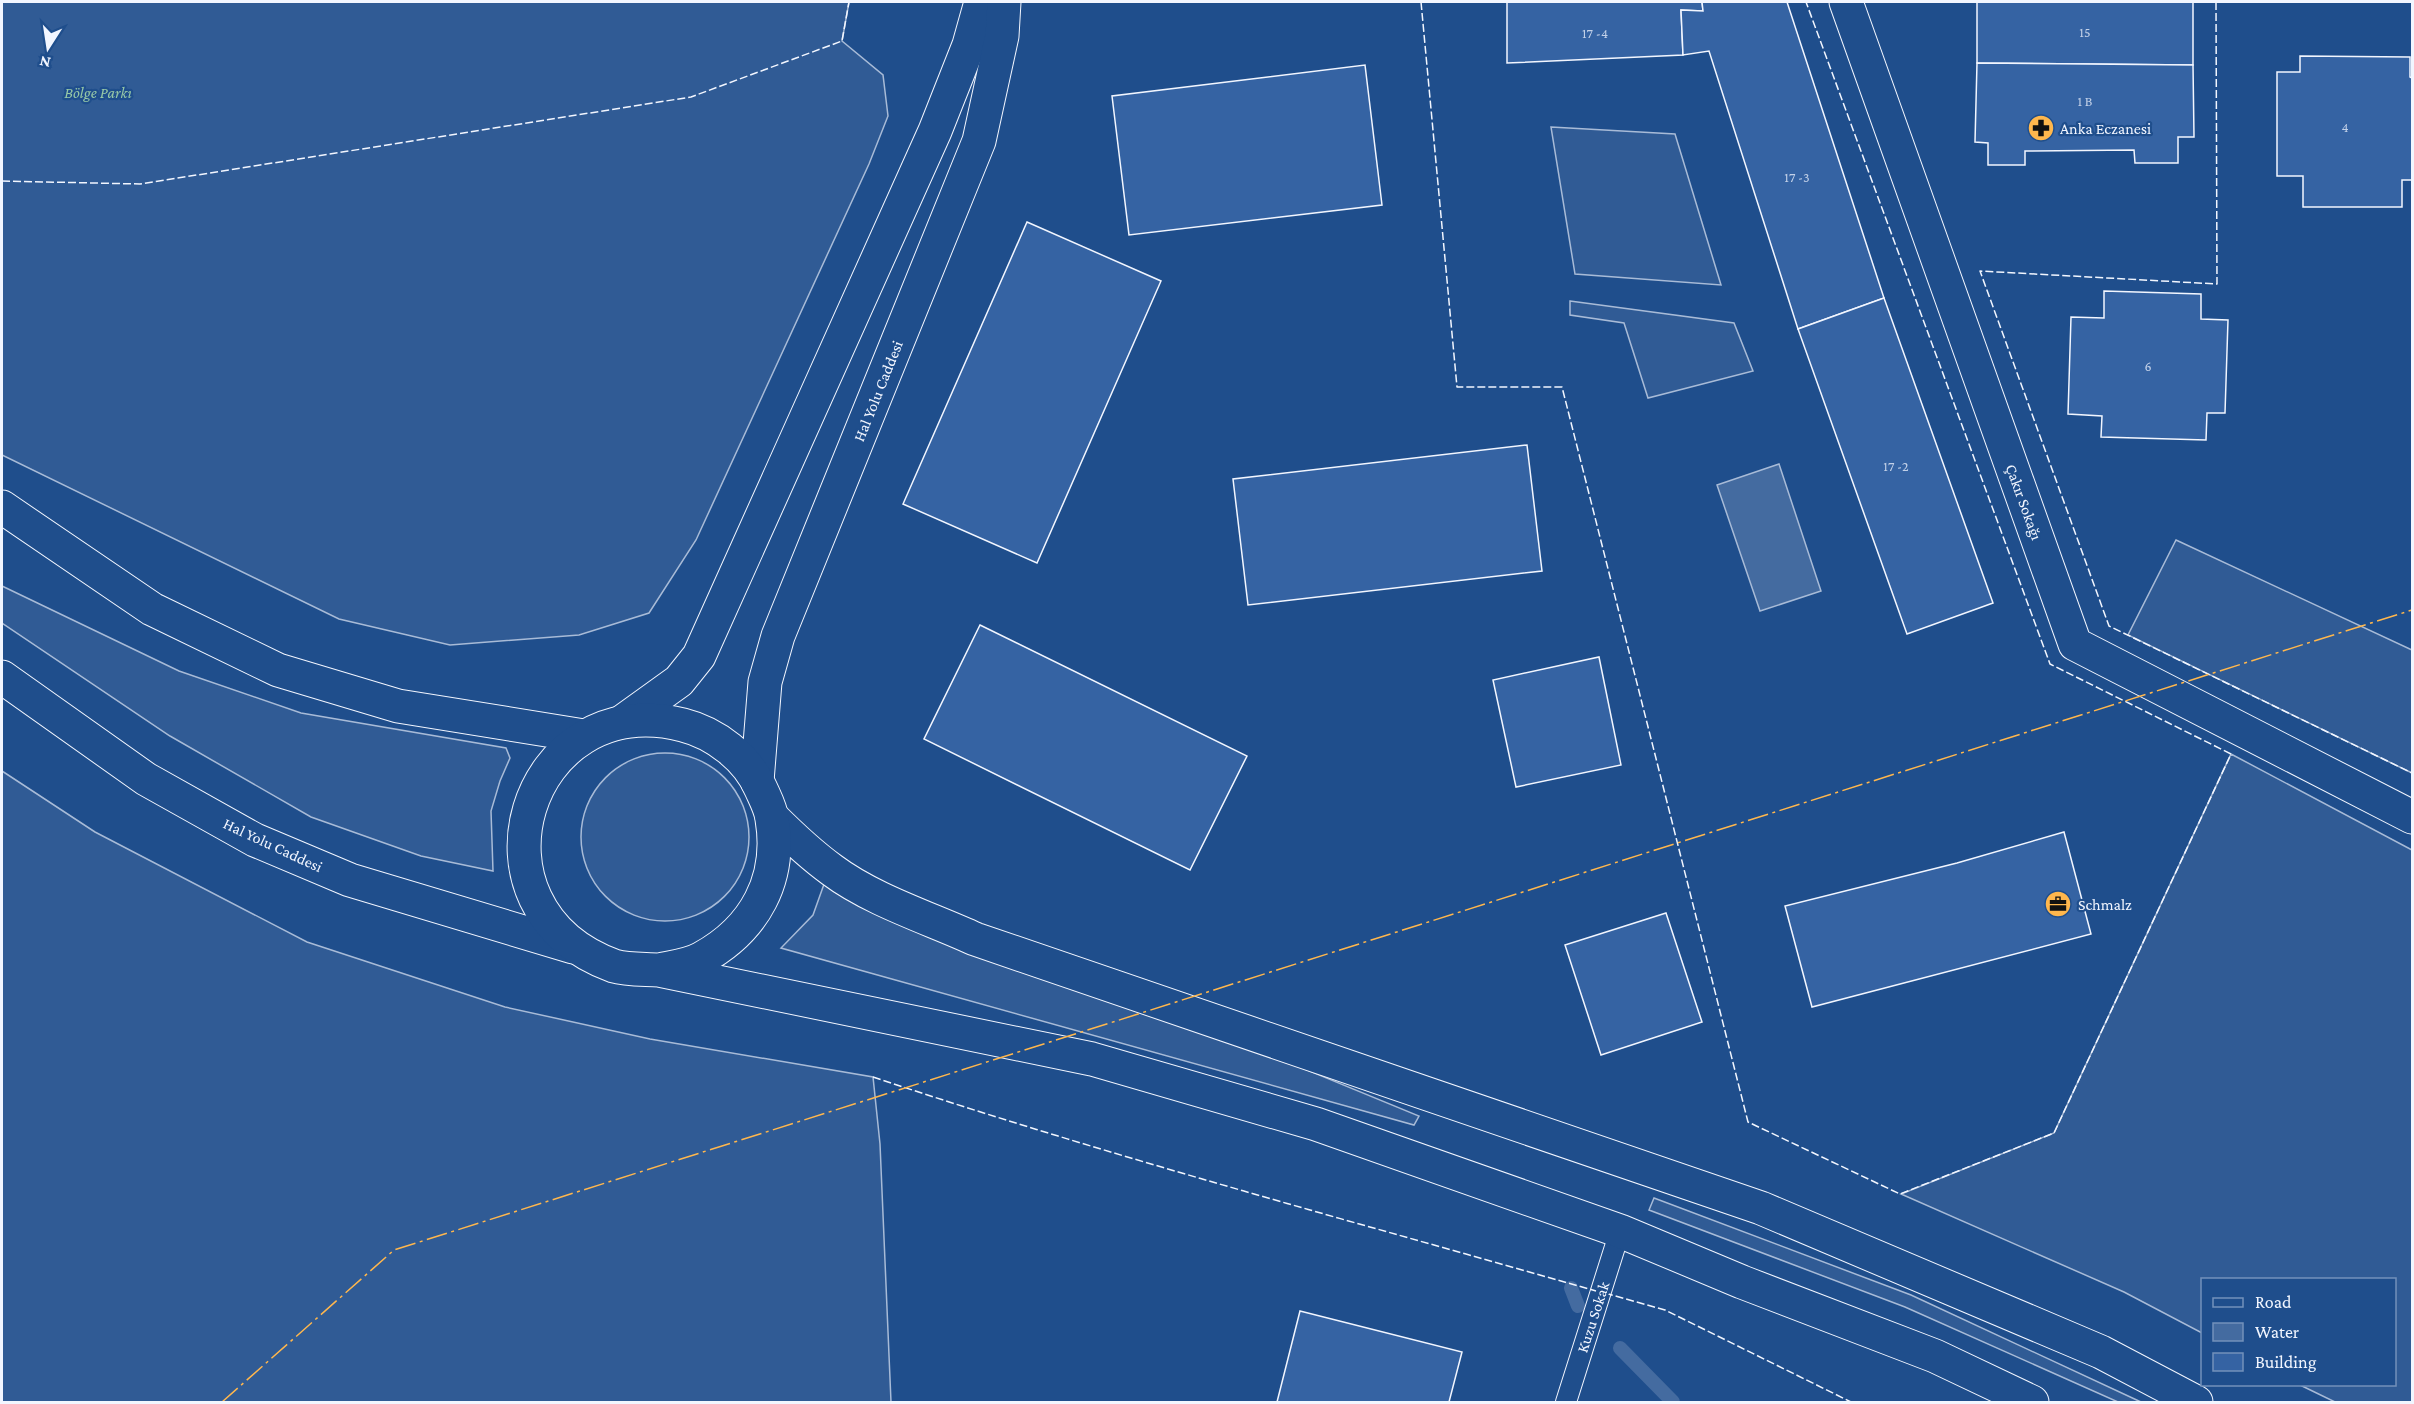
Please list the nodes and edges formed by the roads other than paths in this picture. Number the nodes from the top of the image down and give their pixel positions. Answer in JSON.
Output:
{"nodes":[{"id":1,"x":981,"y":2,"type":"edge"},
{"id":2,"x":1004,"y":2,"type":"edge"},
{"id":3,"x":1846,"y":2,"type":"edge"},
{"id":4,"x":2,"y":507,"type":"edge"},
{"id":5,"x":2,"y":677,"type":"edge"},
{"id":6,"x":622,"y":722,"type":"junction"},
{"id":7,"x":584,"y":736,"type":"junction"},
{"id":8,"x":758,"y":781,"type":"junction"},
{"id":9,"x":772,"y":817,"type":"junction"},
{"id":10,"x":2412,"y":817,"type":"edge"},
{"id":11,"x":577,"y":948,"type":"junction"},
{"id":12,"x":659,"y":970,"type":"junction"},
{"id":13,"x":1620,"y":1232,"type":"junction"},
{"id":14,"x":1566,"y":1402,"type":"edge"},
{"id":15,"x":2032,"y":1402,"type":"edge"},
{"id":16,"x":2196,"y":1402,"type":"edge"}],
"edges":[{"from":1,"to":6,"type":"main road"},
{"from":2,"to":8,"type":"main road","name":"Hal Yolu Caddesi"},
{"from":3,"to":10,"type":"main road","name":"Çakır Sokağı"},
{"from":4,"to":7,"type":"main road"},
{"from":5,"to":11,"type":"main road","name":"Hal Yolu Caddesi"},
{"from":6,"to":7,"type":"main road"},
{"from":6,"to":8,"type":"main road"},
{"from":7,"to":11,"type":"main road"},
{"from":8,"to":9,"type":"main road"},
{"from":9,"to":12,"type":"main road"},
{"from":9,"to":16,"type":"main road"},
{"from":11,"to":12,"type":"main road"},
{"from":12,"to":13,"type":"main road"},
{"from":13,"to":14,"type":"lane","name":"Kuzu Sokak"},
{"from":13,"to":15,"type":"main road"}]}
